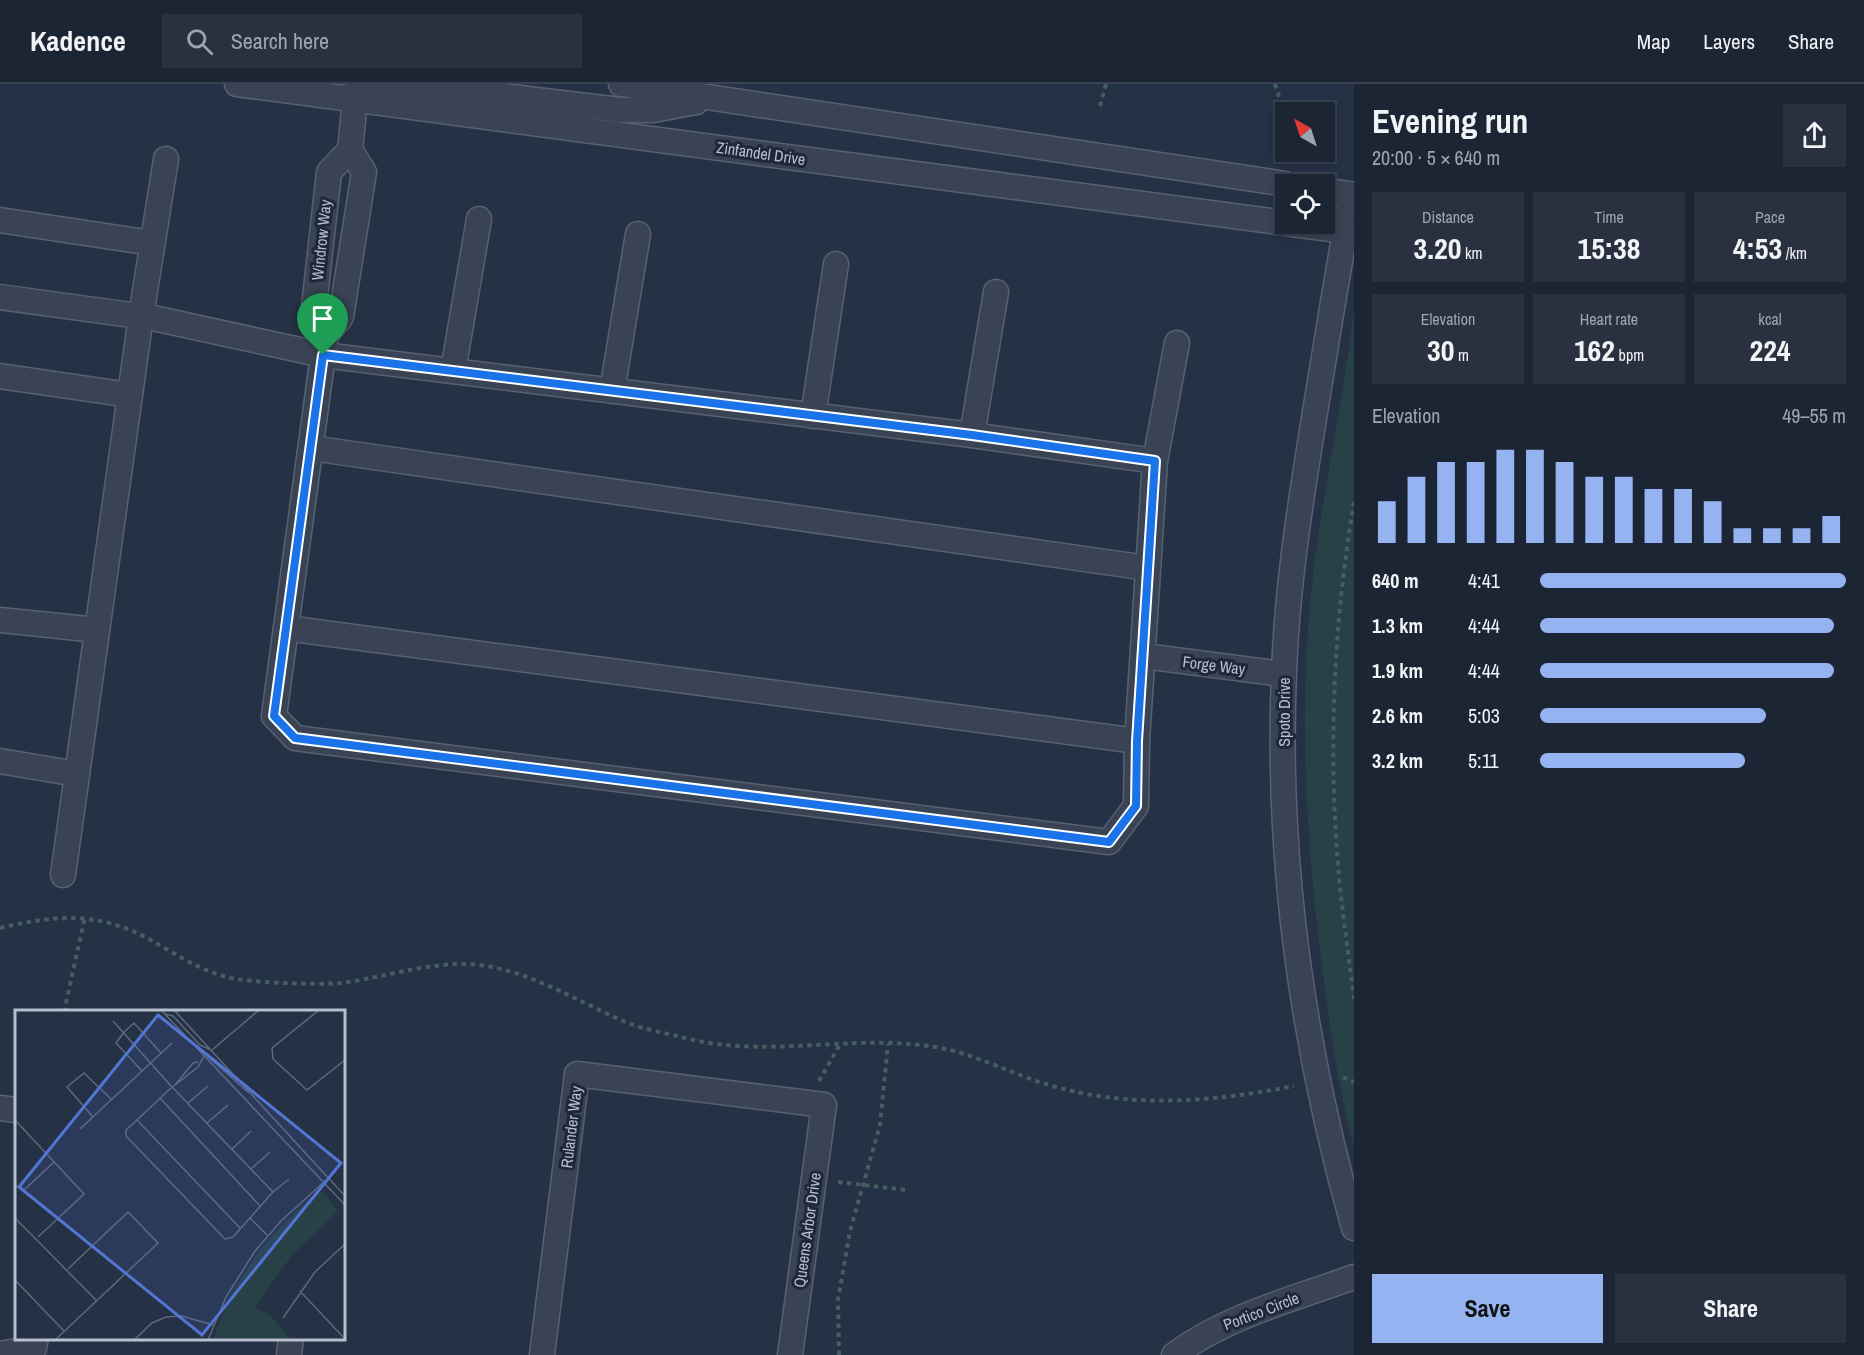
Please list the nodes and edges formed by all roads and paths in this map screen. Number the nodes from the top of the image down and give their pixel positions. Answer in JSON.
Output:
{"nodes":[{"id":1,"x":237,"y":84,"type":"edge"},
{"id":2,"x":392,"y":84,"type":"edge"},
{"id":3,"x":404,"y":84,"type":"edge"},
{"id":4,"x":621,"y":84,"type":"edge"},
{"id":5,"x":1106,"y":84,"type":"edge"},
{"id":6,"x":1275,"y":84,"type":"edge"},
{"id":7,"x":350,"y":99,"type":"junction"},
{"id":8,"x":719,"y":99,"type":"junction"},
{"id":9,"x":1100,"y":106,"type":"dead end"},
{"id":10,"x":350,"y":150,"type":"junction"},
{"id":11,"x":166,"y":159,"type":"dead end"},
{"id":12,"x":1280,"y":174,"type":"edge"},
{"id":13,"x":1275,"y":183,"type":"edge"},
{"id":14,"x":1335,"y":192,"type":"edge"},
{"id":15,"x":1353,"y":195,"type":"edge"},
{"id":16,"x":479,"y":219,"type":"dead end"},
{"id":17,"x":0,"y":220,"type":"edge"},
{"id":18,"x":1275,"y":222,"type":"edge"},
{"id":19,"x":1349,"y":231,"type":"edge"},
{"id":20,"x":638,"y":234,"type":"dead end"},
{"id":21,"x":152,"y":243,"type":"junction"},
{"id":22,"x":836,"y":264,"type":"dead end"},
{"id":23,"x":996,"y":292,"type":"dead end"},
{"id":24,"x":0,"y":297,"type":"edge"},
{"id":25,"x":141,"y":316,"type":"junction"},
{"id":26,"x":1177,"y":343,"type":"dead end"},
{"id":27,"x":325,"y":345,"type":"junction"},
{"id":28,"x":453,"y":371,"type":"junction"},
{"id":29,"x":0,"y":376,"type":"edge"},
{"id":30,"x":612,"y":391,"type":"junction"},
{"id":31,"x":130,"y":395,"type":"junction"},
{"id":32,"x":813,"y":416,"type":"junction"},
{"id":33,"x":972,"y":435,"type":"junction"},
{"id":34,"x":311,"y":448,"type":"junction"},
{"id":35,"x":1155,"y":461,"type":"junction"},
{"id":36,"x":1354,"y":502,"type":"edge"},
{"id":37,"x":1147,"y":568,"type":"junction"},
{"id":38,"x":0,"y":620,"type":"edge"},
{"id":39,"x":286,"y":628,"type":"junction"},
{"id":40,"x":97,"y":630,"type":"junction"},
{"id":41,"x":1144,"y":656,"type":"junction"},
{"id":42,"x":1283,"y":674,"type":"junction"},
{"id":43,"x":1137,"y":741,"type":"junction"},
{"id":44,"x":0,"y":761,"type":"edge"},
{"id":45,"x":77,"y":774,"type":"junction"},
{"id":46,"x":63,"y":875,"type":"dead end"},
{"id":47,"x":85,"y":917,"type":"junction"},
{"id":48,"x":0,"y":928,"type":"edge"},
{"id":49,"x":1354,"y":999,"type":"edge"},
{"id":50,"x":64,"y":1010,"type":"edge"},
{"id":51,"x":888,"y":1044,"type":"junction"},
{"id":52,"x":1317,"y":1081,"type":"junction"},
{"id":53,"x":824,"y":1105,"type":"joint"},
{"id":54,"x":0,"y":1108,"type":"edge"},
{"id":55,"x":15,"y":1110,"type":"edge"},
{"id":56,"x":814,"y":1179,"type":"junction"},
{"id":57,"x":864,"y":1185,"type":"junction"},
{"id":58,"x":906,"y":1190,"type":"dead end"},
{"id":59,"x":1354,"y":1228,"type":"edge"},
{"id":60,"x":1354,"y":1277,"type":"edge"},
{"id":61,"x":36,"y":1340,"type":"edge"},
{"id":62,"x":291,"y":1340,"type":"edge"},
{"id":63,"x":0,"y":1354,"type":"edge"},
{"id":64,"x":289,"y":1355,"type":"edge"},
{"id":65,"x":542,"y":1355,"type":"edge"},
{"id":66,"x":790,"y":1355,"type":"edge"},
{"id":67,"x":839,"y":1355,"type":"edge"},
{"id":68,"x":1174,"y":1355,"type":"edge"}],
"edges":[{"from":1,"to":7,"type":"street","name":"Zinfandel Drive"},
{"from":2,"to":7,"type":"street"},
{"from":3,"to":8,"type":"street"},
{"from":4,"to":8,"type":"street"},
{"from":5,"to":9,"type":"path"},
{"from":6,"to":12,"type":"path"},
{"from":7,"to":10,"type":"street"},
{"from":7,"to":18,"type":"street","name":"Zinfandel Drive"},
{"from":8,"to":13,"type":"street"},
{"from":10,"to":27,"type":"street","name":"Windrow Way"},
{"from":10,"to":27,"type":"street","name":"Windrow Way"},
{"from":11,"to":21,"type":"street"},
{"from":14,"to":15,"type":"street"},
{"from":15,"to":19,"type":"street","name":"Spoto Drive"},
{"from":16,"to":28,"type":"street"},
{"from":17,"to":21,"type":"street"},
{"from":19,"to":42,"type":"street","name":"Spoto Drive"},
{"from":20,"to":30,"type":"street"},
{"from":21,"to":25,"type":"street"},
{"from":22,"to":32,"type":"street"},
{"from":23,"to":33,"type":"street"},
{"from":24,"to":25,"type":"street"},
{"from":25,"to":27,"type":"street"},
{"from":25,"to":31,"type":"street"},
{"from":26,"to":35,"type":"street"},
{"from":27,"to":28,"type":"street"},
{"from":27,"to":34,"type":"street"},
{"from":28,"to":30,"type":"street"},
{"from":29,"to":31,"type":"street"},
{"from":30,"to":32,"type":"street"},
{"from":31,"to":40,"type":"street"},
{"from":32,"to":33,"type":"street"},
{"from":33,"to":35,"type":"street"},
{"from":34,"to":37,"type":"street"},
{"from":34,"to":39,"type":"street"},
{"from":35,"to":37,"type":"street"},
{"from":36,"to":49,"type":"path"},
{"from":37,"to":41,"type":"street"},
{"from":38,"to":40,"type":"street"},
{"from":39,"to":43,"type":"street"},
{"from":39,"to":43,"type":"street"},
{"from":40,"to":45,"type":"street"},
{"from":41,"to":42,"type":"street","name":"Forge Way"},
{"from":41,"to":43,"type":"street"},
{"from":42,"to":52,"type":"street","name":"Spoto Drive"},
{"from":44,"to":45,"type":"street"},
{"from":45,"to":46,"type":"street"},
{"from":47,"to":48,"type":"path"},
{"from":47,"to":50,"type":"path"},
{"from":47,"to":51,"type":"path"},
{"from":51,"to":52,"type":"path"},
{"from":51,"to":57,"type":"path"},
{"from":52,"to":59,"type":"street","name":"Spoto Drive"},
{"from":53,"to":56,"type":"street","name":"Queens Arbor Drive"},
{"from":53,"to":65,"type":"street","name":"Rulander Way"},
{"from":54,"to":55,"type":"street"},
{"from":56,"to":57,"type":"path"},
{"from":56,"to":66,"type":"street","name":"Queens Arbor Drive"},
{"from":57,"to":58,"type":"path"},
{"from":57,"to":67,"type":"path"},
{"from":60,"to":68,"type":"street","name":"Portico Circle"},
{"from":61,"to":63,"type":"street"},
{"from":62,"to":64,"type":"street"}]}
